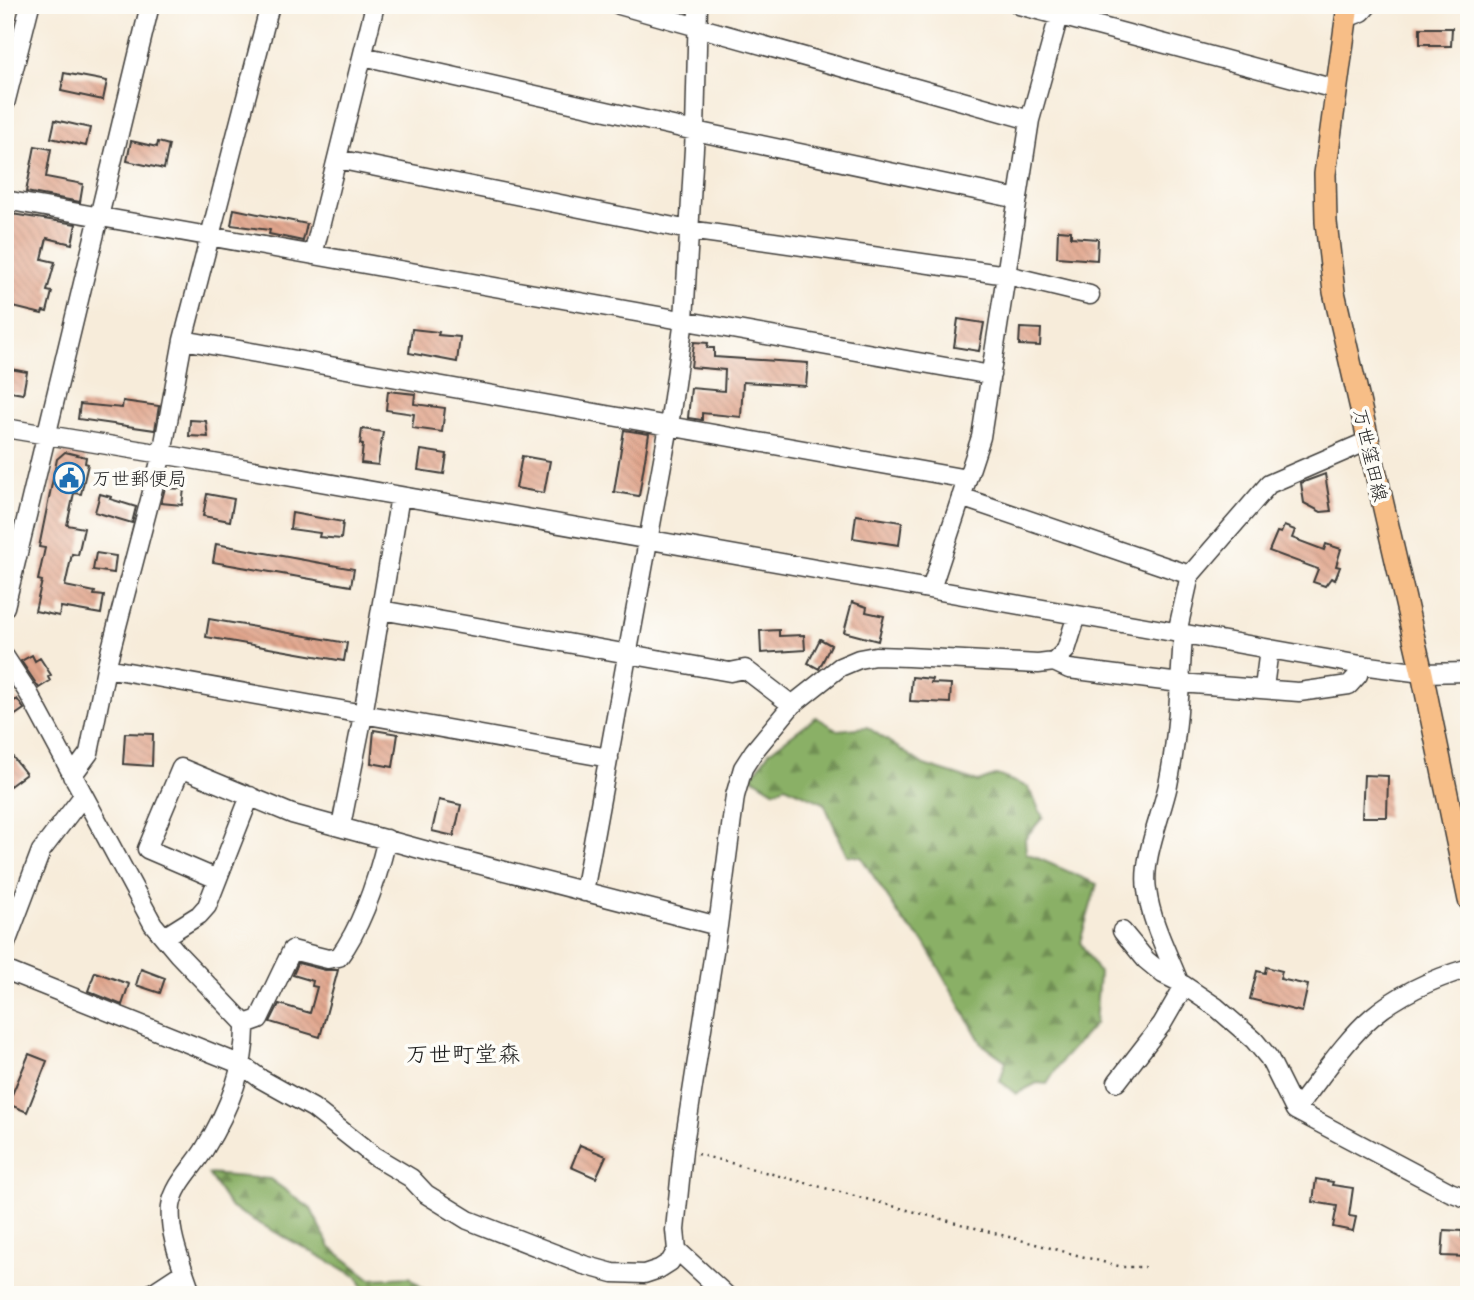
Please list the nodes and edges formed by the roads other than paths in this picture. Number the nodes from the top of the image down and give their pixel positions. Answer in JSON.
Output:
{"nodes":[{"id":1,"x":30,"y":5,"type":"edge"},
{"id":2,"x":150,"y":5,"type":"edge"},
{"id":3,"x":270,"y":5,"type":"edge"},
{"id":4,"x":375,"y":5,"type":"edge"},
{"id":5,"x":619,"y":5,"type":"edge"},
{"id":6,"x":698,"y":5,"type":"edge"},
{"id":7,"x":1019,"y":5,"type":"edge"},
{"id":8,"x":1368,"y":5,"type":"edge"},
{"id":9,"x":1060,"y":11,"type":"edge"},
{"id":10,"x":1347,"y":12,"type":"edge"},
{"id":11,"x":697,"y":27,"type":"junction"},
{"id":12,"x":363,"y":56,"type":"junction"},
{"id":13,"x":1335,"y":89,"type":"junction"},
{"id":14,"x":5,"y":104,"type":"edge"},
{"id":15,"x":1030,"y":120,"type":"junction"},
{"id":16,"x":695,"y":131,"type":"junction"},
{"id":17,"x":337,"y":159,"type":"junction"},
{"id":18,"x":1018,"y":199,"type":"junction"},
{"id":19,"x":5,"y":201,"type":"edge"},
{"id":20,"x":100,"y":217,"type":"junction"},
{"id":21,"x":689,"y":230,"type":"junction"},
{"id":22,"x":210,"y":237,"type":"junction"},
{"id":23,"x":313,"y":255,"type":"junction"},
{"id":24,"x":1007,"y":275,"type":"junction"},
{"id":25,"x":1090,"y":295,"type":"dead end"},
{"id":26,"x":684,"y":320,"type":"junction"},
{"id":27,"x":183,"y":340,"type":"junction"},
{"id":28,"x":991,"y":375,"type":"junction"},
{"id":29,"x":669,"y":425,"type":"junction"},
{"id":30,"x":5,"y":428,"type":"edge"},
{"id":31,"x":46,"y":434,"type":"junction"},
{"id":32,"x":1368,"y":441,"type":"junction"},
{"id":33,"x":162,"y":454,"type":"junction"},
{"id":34,"x":968,"y":480,"type":"junction"},
{"id":35,"x":400,"y":495,"type":"junction"},
{"id":36,"x":961,"y":497,"type":"junction"},
{"id":37,"x":648,"y":539,"type":"junction"},
{"id":38,"x":1190,"y":575,"type":"junction"},
{"id":39,"x":931,"y":589,"type":"junction"},
{"id":40,"x":5,"y":607,"type":"edge"},
{"id":41,"x":381,"y":610,"type":"junction"},
{"id":42,"x":1077,"y":615,"type":"junction"},
{"id":43,"x":1180,"y":634,"type":"junction"},
{"id":44,"x":1269,"y":649,"type":"junction"},
{"id":45,"x":627,"y":653,"type":"junction"},
{"id":46,"x":5,"y":657,"type":"edge"},
{"id":47,"x":1054,"y":662,"type":"junction"},
{"id":48,"x":1361,"y":665,"type":"junction"},
{"id":49,"x":106,"y":668,"type":"junction"},
{"id":50,"x":1469,"y":672,"type":"edge"},
{"id":51,"x":1422,"y":673,"type":"junction"},
{"id":52,"x":1180,"y":683,"type":"junction"},
{"id":53,"x":1264,"y":688,"type":"junction"},
{"id":54,"x":792,"y":705,"type":"junction"},
{"id":55,"x":363,"y":715,"type":"junction"},
{"id":56,"x":609,"y":758,"type":"junction"},
{"id":57,"x":72,"y":776,"type":"junction"},
{"id":58,"x":83,"y":796,"type":"junction"},
{"id":59,"x":250,"y":796,"type":"junction"},
{"id":60,"x":341,"y":826,"type":"junction"},
{"id":61,"x":387,"y":839,"type":"junction"},
{"id":62,"x":217,"y":879,"type":"junction"},
{"id":63,"x":584,"y":892,"type":"junction"},
{"id":64,"x":1469,"y":900,"type":"edge"},
{"id":65,"x":718,"y":926,"type":"junction"},
{"id":66,"x":1122,"y":931,"type":"dead end"},
{"id":67,"x":164,"y":937,"type":"junction"},
{"id":68,"x":5,"y":946,"type":"edge"},
{"id":69,"x":1469,"y":968,"type":"edge"},
{"id":70,"x":5,"y":970,"type":"edge"},
{"id":71,"x":1182,"y":984,"type":"junction"},
{"id":72,"x":245,"y":1024,"type":"junction"},
{"id":73,"x":242,"y":1065,"type":"junction"},
{"id":74,"x":1117,"y":1082,"type":"dead end"},
{"id":75,"x":1295,"y":1110,"type":"junction"},
{"id":76,"x":1469,"y":1199,"type":"edge"},
{"id":77,"x":677,"y":1250,"type":"junction"},
{"id":78,"x":184,"y":1272,"type":"junction"},
{"id":79,"x":149,"y":1295,"type":"edge"},
{"id":80,"x":192,"y":1295,"type":"edge"},
{"id":81,"x":726,"y":1295,"type":"edge"}],
"edges":[{"from":1,"to":14,"type":"street"},
{"from":2,"to":20,"type":"street"},
{"from":3,"to":22,"type":"street"},
{"from":4,"to":12,"type":"street"},
{"from":5,"to":11,"type":"street"},
{"from":6,"to":11,"type":"street"},
{"from":7,"to":9,"type":"street"},
{"from":8,"to":10,"type":"street"},
{"from":9,"to":13,"type":"street"},
{"from":9,"to":15,"type":"street"},
{"from":10,"to":13,"type":"main road","name":"万世窪田線"},
{"from":11,"to":15,"type":"street"},
{"from":11,"to":16,"type":"street"},
{"from":12,"to":16,"type":"street"},
{"from":12,"to":17,"type":"street"},
{"from":13,"to":32,"type":"main road","name":"万世窪田線"},
{"from":15,"to":18,"type":"street"},
{"from":16,"to":18,"type":"street"},
{"from":16,"to":21,"type":"street"},
{"from":17,"to":21,"type":"street"},
{"from":17,"to":23,"type":"street"},
{"from":18,"to":24,"type":"street"},
{"from":19,"to":20,"type":"street"},
{"from":20,"to":22,"type":"street"},
{"from":20,"to":31,"type":"street"},
{"from":21,"to":24,"type":"street"},
{"from":21,"to":26,"type":"street"},
{"from":22,"to":23,"type":"street"},
{"from":22,"to":27,"type":"street"},
{"from":23,"to":26,"type":"street"},
{"from":24,"to":25,"type":"street"},
{"from":24,"to":28,"type":"street"},
{"from":26,"to":28,"type":"street"},
{"from":26,"to":29,"type":"street"},
{"from":27,"to":29,"type":"street"},
{"from":27,"to":33,"type":"street"},
{"from":28,"to":34,"type":"street"},
{"from":29,"to":34,"type":"street"},
{"from":29,"to":37,"type":"street"},
{"from":30,"to":31,"type":"street"},
{"from":31,"to":33,"type":"street"},
{"from":31,"to":40,"type":"street"},
{"from":32,"to":38,"type":"street"},
{"from":32,"to":51,"type":"main road","name":"万世窪田線"},
{"from":33,"to":35,"type":"street"},
{"from":33,"to":49,"type":"street"},
{"from":34,"to":36,"type":"street"},
{"from":35,"to":37,"type":"street"},
{"from":35,"to":41,"type":"street"},
{"from":36,"to":38,"type":"street"},
{"from":36,"to":39,"type":"street"},
{"from":37,"to":39,"type":"street"},
{"from":37,"to":45,"type":"street"},
{"from":38,"to":43,"type":"street"},
{"from":39,"to":42,"type":"street"},
{"from":41,"to":45,"type":"street"},
{"from":41,"to":55,"type":"street"},
{"from":42,"to":43,"type":"street"},
{"from":42,"to":47,"type":"street"},
{"from":43,"to":44,"type":"street"},
{"from":43,"to":52,"type":"street"},
{"from":44,"to":48,"type":"street"},
{"from":44,"to":53,"type":"street"},
{"from":45,"to":54,"type":"street"},
{"from":45,"to":56,"type":"street"},
{"from":46,"to":57,"type":"street"},
{"from":47,"to":52,"type":"street"},
{"from":47,"to":54,"type":"street"},
{"from":48,"to":51,"type":"street"},
{"from":48,"to":53,"type":"street"},
{"from":49,"to":55,"type":"street"},
{"from":49,"to":57,"type":"street"},
{"from":50,"to":51,"type":"street"},
{"from":51,"to":64,"type":"main road","name":"万世窪田線"},
{"from":52,"to":53,"type":"street"},
{"from":52,"to":71,"type":"street"},
{"from":54,"to":65,"type":"street"},
{"from":55,"to":56,"type":"street"},
{"from":55,"to":60,"type":"street"},
{"from":56,"to":63,"type":"street"},
{"from":57,"to":58,"type":"street"},
{"from":58,"to":67,"type":"street"},
{"from":58,"to":68,"type":"street"},
{"from":59,"to":60,"type":"street"},
{"from":59,"to":62,"type":"street"},
{"from":59,"to":62,"type":"street"},
{"from":60,"to":61,"type":"street"},
{"from":61,"to":63,"type":"street"},
{"from":61,"to":72,"type":"street"},
{"from":62,"to":67,"type":"street"},
{"from":63,"to":65,"type":"street"},
{"from":65,"to":77,"type":"street"},
{"from":66,"to":71,"type":"street"},
{"from":67,"to":72,"type":"street"},
{"from":69,"to":75,"type":"street"},
{"from":70,"to":73,"type":"street"},
{"from":71,"to":74,"type":"street"},
{"from":71,"to":75,"type":"street"},
{"from":72,"to":73,"type":"street"},
{"from":73,"to":77,"type":"street"},
{"from":73,"to":78,"type":"street"},
{"from":75,"to":76,"type":"street"},
{"from":77,"to":81,"type":"street"},
{"from":78,"to":79,"type":"street"},
{"from":78,"to":80,"type":"street"}]}
